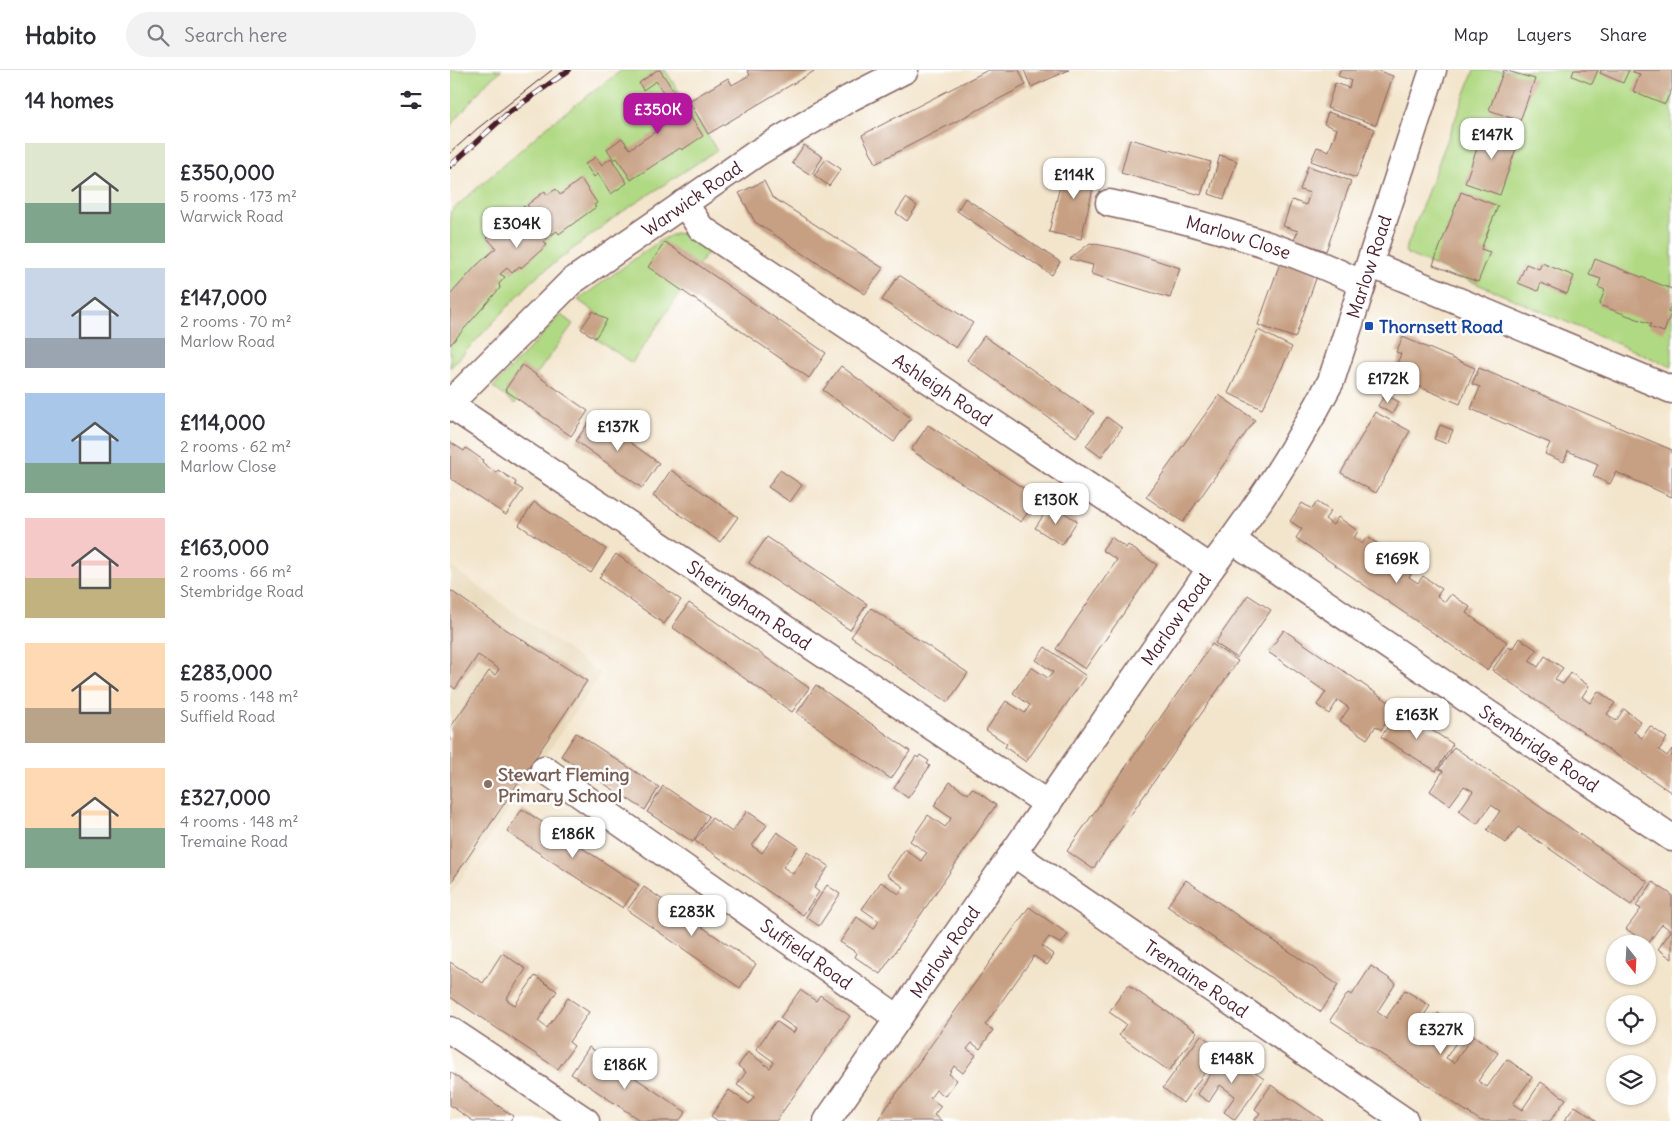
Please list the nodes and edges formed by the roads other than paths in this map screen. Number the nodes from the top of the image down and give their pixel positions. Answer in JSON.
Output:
{"nodes":[{"id":1,"x":905,"y":70,"type":"edge"},
{"id":2,"x":1433,"y":70,"type":"edge"},
{"id":3,"x":684,"y":203,"type":"junction"},
{"id":4,"x":1109,"y":203,"type":"dead end"},
{"id":5,"x":1366,"y":274,"type":"junction"},
{"id":6,"x":1672,"y":390,"type":"edge"},
{"id":7,"x":450,"y":404,"type":"edge"},
{"id":8,"x":1232,"y":540,"type":"junction"},
{"id":9,"x":1210,"y":568,"type":"junction"},
{"id":10,"x":544,"y":769,"type":"dead end"},
{"id":11,"x":1048,"y":804,"type":"junction"},
{"id":12,"x":1672,"y":838,"type":"edge"},
{"id":13,"x":1013,"y":853,"type":"junction"},
{"id":14,"x":898,"y":1018,"type":"junction"},
{"id":15,"x":450,"y":1030,"type":"edge"},
{"id":16,"x":586,"y":1121,"type":"edge"},
{"id":17,"x":827,"y":1121,"type":"edge"},
{"id":18,"x":1405,"y":1121,"type":"edge"}],
"edges":[{"from":1,"to":3,"type":"street","name":"Warwick Road"},
{"from":2,"to":5,"type":"street","name":"Marlow Road"},
{"from":3,"to":7,"type":"street","name":"Warwick Road"},
{"from":3,"to":9,"type":"street","name":"Ashleigh Road"},
{"from":4,"to":5,"type":"street","name":"Marlow Close"},
{"from":5,"to":6,"type":"street"},
{"from":5,"to":8,"type":"street","name":"Marlow Road"},
{"from":7,"to":11,"type":"street","name":"Sheringham Road"},
{"from":8,"to":9,"type":"street","name":"Marlow Road"},
{"from":8,"to":12,"type":"street","name":"Stembridge Road"},
{"from":9,"to":11,"type":"street","name":"Marlow Road"},
{"from":10,"to":14,"type":"street","name":"Suffield Road"},
{"from":11,"to":13,"type":"street","name":"Marlow Road"},
{"from":13,"to":14,"type":"street","name":"Marlow Road"},
{"from":13,"to":18,"type":"street","name":"Tremaine Road"},
{"from":14,"to":17,"type":"street","name":"Marlow Road"},
{"from":15,"to":16,"type":"street"}]}
